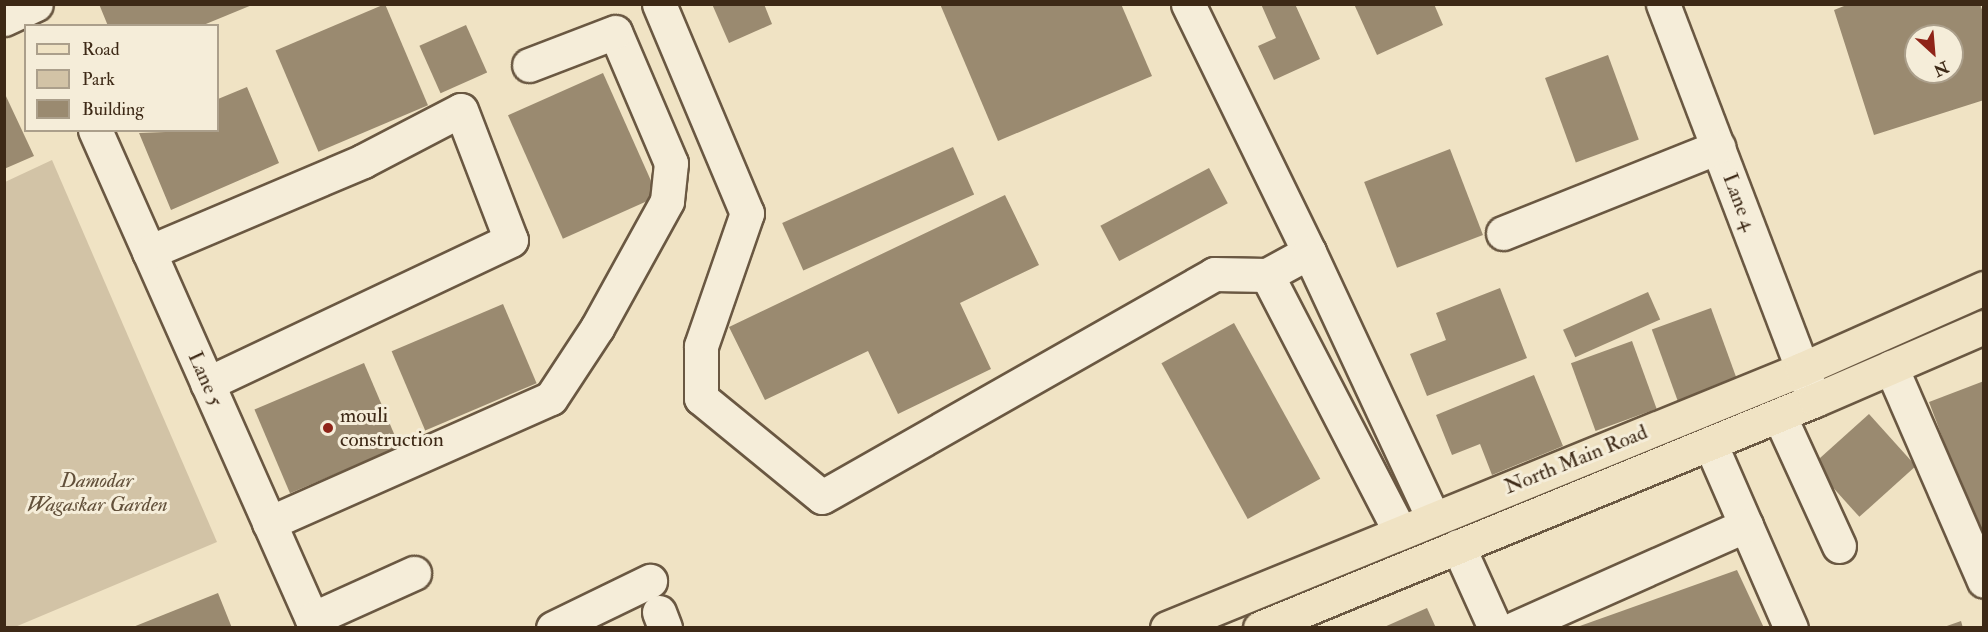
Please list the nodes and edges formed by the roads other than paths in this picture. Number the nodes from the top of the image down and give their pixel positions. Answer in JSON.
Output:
{"nodes":[{"id":1,"x":37,"y":4,"type":"edge"},
{"id":2,"x":659,"y":4,"type":"edge"},
{"id":3,"x":1188,"y":4,"type":"edge"},
{"id":4,"x":1663,"y":4,"type":"edge"},
{"id":5,"x":4,"y":19,"type":"edge"},
{"id":6,"x":46,"y":24,"type":"edge"},
{"id":7,"x":529,"y":65,"type":"dead end"},
{"id":8,"x":95,"y":132,"type":"edge"},
{"id":9,"x":1718,"y":147,"type":"junction"},
{"id":10,"x":1503,"y":232,"type":"dead end"},
{"id":11,"x":149,"y":252,"type":"junction"},
{"id":12,"x":1310,"y":252,"type":"junction"},
{"id":13,"x":1267,"y":275,"type":"junction"},
{"id":14,"x":1983,"y":288,"type":"edge"},
{"id":15,"x":1983,"y":327,"type":"edge"},
{"id":16,"x":1891,"y":367,"type":"junction"},
{"id":17,"x":1802,"y":369,"type":"junction"},
{"id":18,"x":207,"y":384,"type":"junction"},
{"id":19,"x":1815,"y":400,"type":"junction"},
{"id":20,"x":1779,"y":415,"type":"junction"},
{"id":21,"x":1710,"y":443,"type":"junction"},
{"id":22,"x":1433,"y":518,"type":"junction"},
{"id":23,"x":269,"y":523,"type":"junction"},
{"id":24,"x":1746,"y":525,"type":"junction"},
{"id":25,"x":1400,"y":532,"type":"junction"},
{"id":26,"x":1458,"y":546,"type":"junction"},
{"id":27,"x":1839,"y":546,"type":"dead end"},
{"id":28,"x":414,"y":573,"type":"dead end"},
{"id":29,"x":650,"y":581,"type":"dead end"},
{"id":30,"x":1983,"y":581,"type":"edge"},
{"id":31,"x":1296,"y":621,"type":"edge"},
{"id":32,"x":314,"y":623,"type":"edge"},
{"id":33,"x":553,"y":627,"type":"edge"},
{"id":34,"x":1167,"y":627,"type":"edge"},
{"id":35,"x":1260,"y":627,"type":"edge"},
{"id":36,"x":1495,"y":627,"type":"edge"},
{"id":37,"x":1515,"y":627,"type":"edge"},
{"id":38,"x":1791,"y":627,"type":"edge"}],
"edges":[{"from":1,"to":5,"type":"street"},
{"from":1,"to":6,"type":"street"},
{"from":2,"to":13,"type":"street"},
{"from":3,"to":12,"type":"street"},
{"from":4,"to":9,"type":"street","name":"Lane 4"},
{"from":7,"to":23,"type":"street"},
{"from":8,"to":11,"type":"street","name":"Lane 5"},
{"from":9,"to":10,"type":"street"},
{"from":9,"to":17,"type":"street","name":"Lane 4"},
{"from":11,"to":18,"type":"street","name":"Lane 5"},
{"from":11,"to":18,"type":"street"},
{"from":12,"to":13,"type":"street"},
{"from":12,"to":22,"type":"street"},
{"from":13,"to":25,"type":"street"},
{"from":14,"to":17,"type":"main road","name":"North Main Road"},
{"from":15,"to":16,"type":"main road","name":"North Main Road"},
{"from":16,"to":19,"type":"main road","name":"North Main Road"},
{"from":16,"to":30,"type":"street"},
{"from":17,"to":19,"type":"street","name":"Lane 4"},
{"from":17,"to":22,"type":"main road","name":"North Main Road"},
{"from":18,"to":23,"type":"street","name":"Lane 5"},
{"from":19,"to":20,"type":"main road","name":"North Main Road"},
{"from":20,"to":21,"type":"main road","name":"North Main Road"},
{"from":20,"to":27,"type":"street"},
{"from":21,"to":24,"type":"street"},
{"from":21,"to":26,"type":"main road","name":"North Main Road"},
{"from":22,"to":25,"type":"main road","name":"North Main Road"},
{"from":23,"to":32,"type":"street","name":"Lane 5"},
{"from":24,"to":37,"type":"street"},
{"from":24,"to":38,"type":"street"},
{"from":25,"to":34,"type":"main road","name":"North Main Road"},
{"from":26,"to":31,"type":"main road","name":"North Main Road"},
{"from":26,"to":36,"type":"street"},
{"from":28,"to":32,"type":"street"},
{"from":29,"to":33,"type":"street"},
{"from":31,"to":35,"type":"main road","name":"North Main Road"}]}
